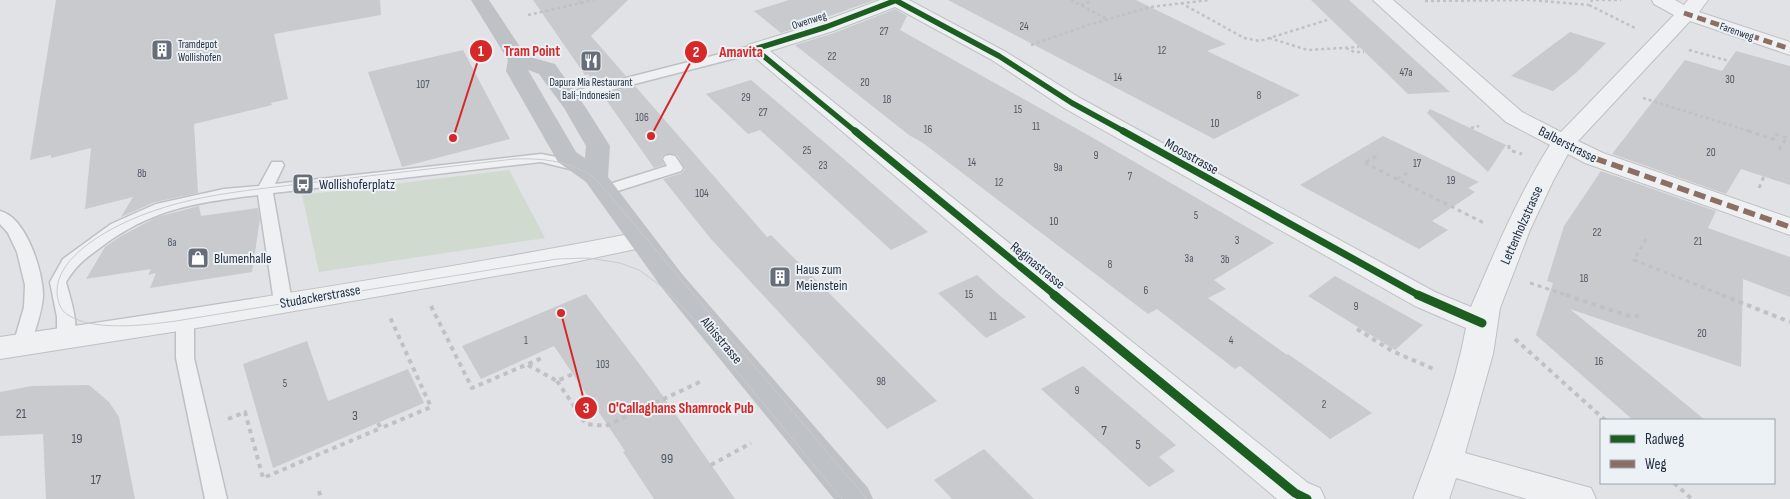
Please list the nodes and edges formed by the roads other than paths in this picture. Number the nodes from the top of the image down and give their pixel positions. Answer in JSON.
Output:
{"nodes":[{"id":1,"x":480,"y":0,"type":"edge"},
{"id":2,"x":896,"y":0,"type":"edge"},
{"id":3,"x":1382,"y":0,"type":"edge"},
{"id":4,"x":1660,"y":0,"type":"edge"},
{"id":5,"x":1692,"y":7,"type":"edge"},
{"id":6,"x":755,"y":49,"type":"junction"},
{"id":7,"x":1790,"y":49,"type":"edge"},
{"id":8,"x":518,"y":60,"type":"junction"},
{"id":9,"x":580,"y":94,"type":"dead end"},
{"id":10,"x":1564,"y":142,"type":"junction"},
{"id":11,"x":670,"y":159,"type":"dead end"},
{"id":12,"x":277,"y":165,"type":"dead end"},
{"id":13,"x":600,"y":183,"type":"junction"},
{"id":14,"x":265,"y":188,"type":"junction"},
{"id":15,"x":0,"y":216,"type":"edge"},
{"id":16,"x":1790,"y":226,"type":"edge"},
{"id":17,"x":640,"y":240,"type":"junction"},
{"id":18,"x":283,"y":302,"type":"junction"},
{"id":19,"x":185,"y":320,"type":"junction"},
{"id":20,"x":1497,"y":329,"type":"junction"},
{"id":21,"x":66,"y":338,"type":"junction"},
{"id":22,"x":11,"y":346,"type":"edge"},
{"id":23,"x":1445,"y":461,"type":"junction"},
{"id":24,"x":216,"y":499,"type":"edge"},
{"id":25,"x":855,"y":499,"type":"edge"},
{"id":26,"x":1306,"y":499,"type":"edge"},
{"id":27,"x":1431,"y":499,"type":"edge"},
{"id":28,"x":1578,"y":499,"type":"edge"}],
"edges":[{"from":1,"to":8,"type":"main road","name":"Albisstrasse"},
{"from":2,"to":6,"type":"street","name":"Owenweg"},
{"from":2,"to":20,"type":"street","name":"Moosstrasse"},
{"from":3,"to":10,"type":"street","name":"Balberstrasse"},
{"from":4,"to":5,"type":"street","name":"Farenweg"},
{"from":5,"to":7,"type":"street","name":"Farenweg"},
{"from":5,"to":10,"type":"street","name":"Lettenholzstrasse"},
{"from":6,"to":9,"type":"lane","name":"Owenweg"},
{"from":6,"to":26,"type":"street","name":"Reginastrasse"},
{"from":8,"to":13,"type":"main road","name":"Albisstrasse"},
{"from":8,"to":13,"type":"main road"},
{"from":10,"to":16,"type":"street","name":"Balberstrasse"},
{"from":10,"to":20,"type":"street","name":"Lettenholzstrasse"},
{"from":11,"to":13,"type":"lane"},
{"from":12,"to":14,"type":"lane"},
{"from":13,"to":14,"type":"lane"},
{"from":13,"to":17,"type":"main road","name":"Albisstrasse"},
{"from":14,"to":18,"type":"lane"},
{"from":14,"to":21,"type":"lane"},
{"from":15,"to":22,"type":"lane"},
{"from":17,"to":18,"type":"street","name":"Studackerstrasse"},
{"from":17,"to":25,"type":"main road","name":"Albisstrasse"},
{"from":18,"to":19,"type":"street","name":"Studackerstrasse"},
{"from":19,"to":21,"type":"street","name":"Studackerstrasse"},
{"from":19,"to":24,"type":"lane"},
{"from":20,"to":23,"type":"street","name":"Lettenholzstrasse"},
{"from":21,"to":22,"type":"street","name":"Studackerstrasse"},
{"from":23,"to":27,"type":"street","name":"Lettenholzstrasse"},
{"from":23,"to":28,"type":"street"}]}
